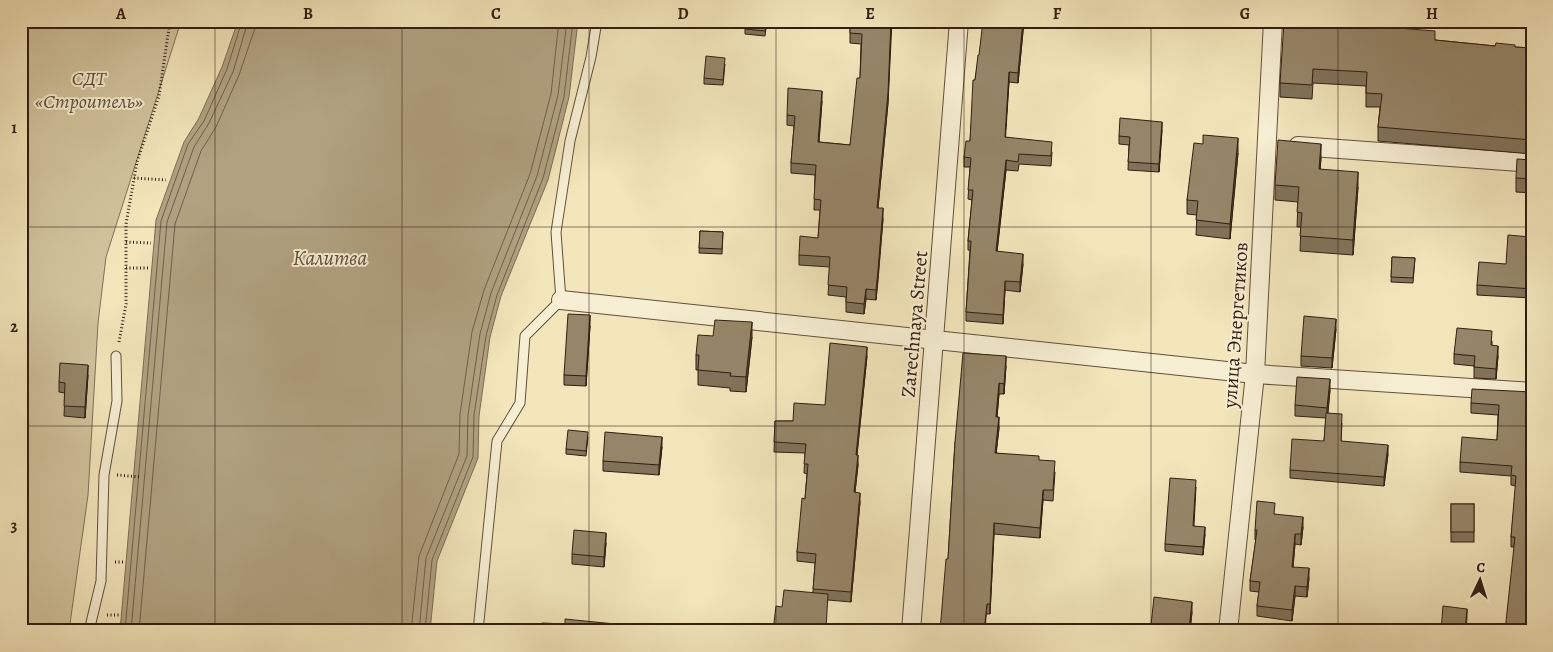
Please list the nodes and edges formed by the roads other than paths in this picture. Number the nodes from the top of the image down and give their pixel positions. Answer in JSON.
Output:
{"nodes":[{"id":1,"x":597,"y":21,"type":"edge"},
{"id":2,"x":959,"y":21,"type":"edge"},
{"id":3,"x":1272,"y":21,"type":"edge"},
{"id":4,"x":1267,"y":143,"type":"junction"},
{"id":5,"x":1532,"y":163,"type":"edge"},
{"id":6,"x":561,"y":300,"type":"junction"},
{"id":7,"x":934,"y":339,"type":"junction"},
{"id":8,"x":116,"y":356,"type":"road end"},
{"id":9,"x":1256,"y":374,"type":"junction"},
{"id":10,"x":1532,"y":392,"type":"edge"},
{"id":11,"x":89,"y":631,"type":"edge"},
{"id":12,"x":478,"y":631,"type":"edge"},
{"id":13,"x":911,"y":631,"type":"edge"},
{"id":14,"x":1228,"y":631,"type":"edge"}],
"edges":[{"from":1,"to":6,"type":"lane"},
{"from":2,"to":7,"type":"street","name":"Zarechnaya Street"},
{"from":3,"to":4,"type":"street","name":"улица Энергетиков"},
{"from":4,"to":5,"type":"street"},
{"from":4,"to":9,"type":"street","name":"улица Энергетиков"},
{"from":6,"to":7,"type":"street"},
{"from":6,"to":12,"type":"lane"},
{"from":7,"to":9,"type":"street"},
{"from":7,"to":13,"type":"street","name":"Zarechnaya Street"},
{"from":8,"to":11,"type":"lane"},
{"from":9,"to":10,"type":"street"},
{"from":9,"to":14,"type":"street","name":"улица Энергетиков"}]}
